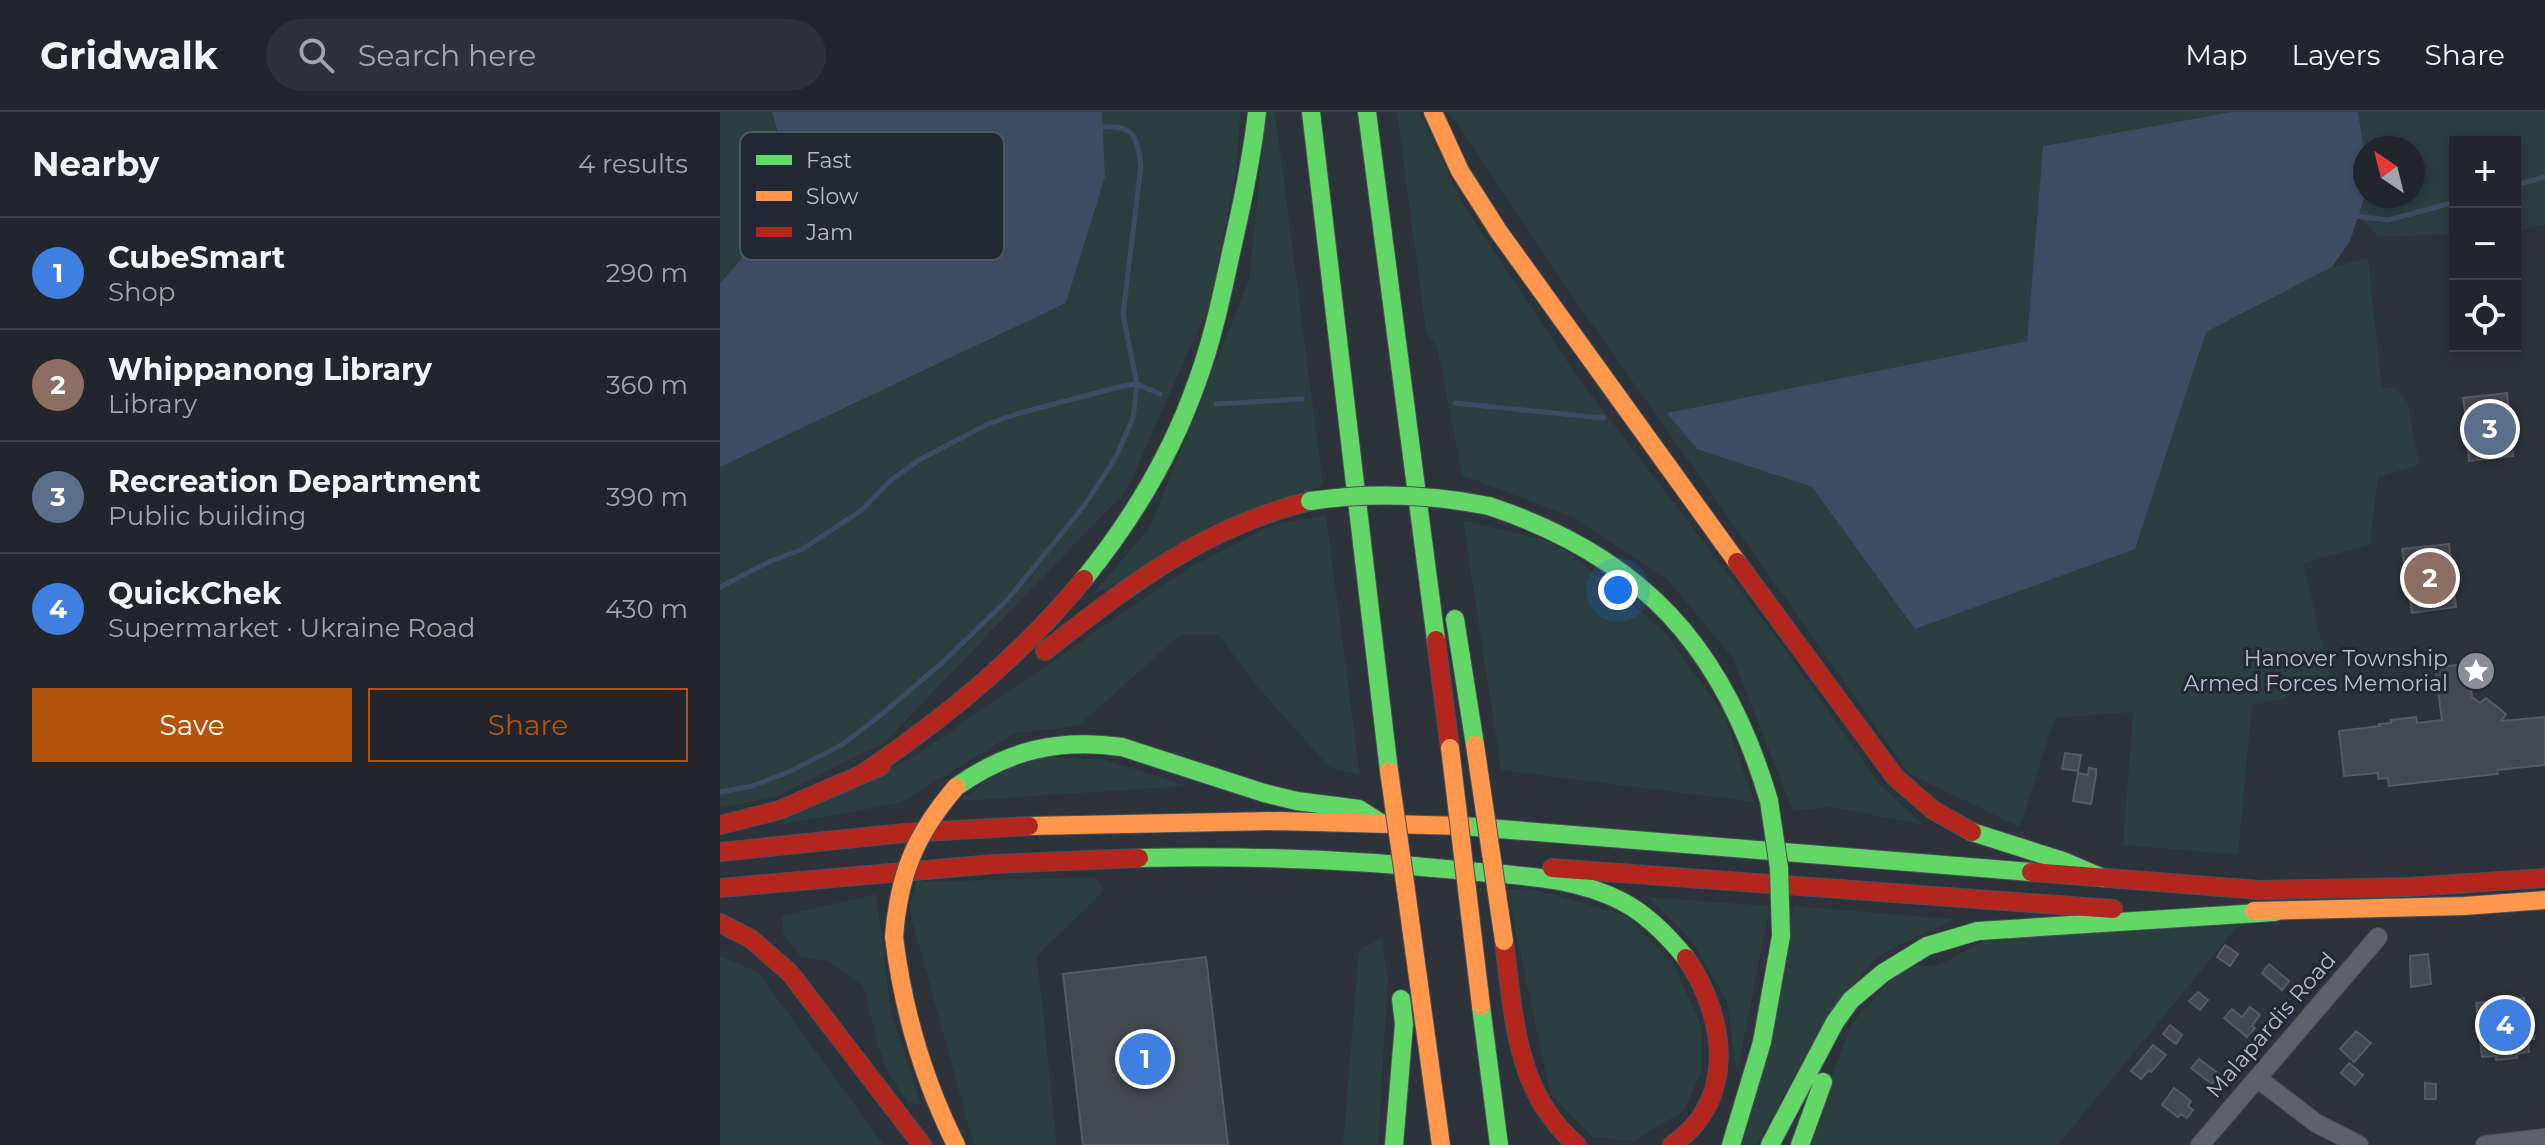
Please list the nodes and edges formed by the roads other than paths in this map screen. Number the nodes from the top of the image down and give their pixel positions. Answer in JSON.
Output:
{"nodes":[{"id":1,"x":1257,"y":112,"type":"edge"},
{"id":2,"x":1311,"y":112,"type":"edge"},
{"id":3,"x":1367,"y":112,"type":"edge"},
{"id":4,"x":1433,"y":112,"type":"edge"},
{"id":5,"x":1417,"y":506,"type":"junction"},
{"id":6,"x":1441,"y":530,"type":"dead end"},
{"id":7,"x":1453,"y":607,"type":"dead end"},
{"id":8,"x":862,"y":774,"type":"junction"},
{"id":9,"x":1381,"y":823,"type":"junction"},
{"id":10,"x":720,"y":825,"type":"edge"},
{"id":11,"x":720,"y":852,"type":"edge"},
{"id":12,"x":1363,"y":860,"type":"junction"},
{"id":13,"x":2103,"y":878,"type":"junction"},
{"id":14,"x":2545,"y":878,"type":"edge"},
{"id":15,"x":1405,"y":883,"type":"junction"},
{"id":16,"x":720,"y":888,"type":"edge"},
{"id":17,"x":2545,"y":900,"type":"edge"},
{"id":18,"x":2275,"y":912,"type":"junction"},
{"id":19,"x":720,"y":923,"type":"edge"},
{"id":20,"x":2378,"y":937,"type":"dead end"},
{"id":21,"x":1904,"y":959,"type":"junction"},
{"id":22,"x":2257,"y":1078,"type":"junction"},
{"id":23,"x":2545,"y":1138,"type":"edge"},
{"id":24,"x":922,"y":1145,"type":"edge"},
{"id":25,"x":956,"y":1145,"type":"edge"},
{"id":26,"x":1394,"y":1145,"type":"edge"},
{"id":27,"x":1441,"y":1145,"type":"edge"},
{"id":28,"x":1499,"y":1145,"type":"edge"},
{"id":29,"x":1577,"y":1145,"type":"edge"},
{"id":30,"x":1672,"y":1145,"type":"edge"},
{"id":31,"x":1731,"y":1145,"type":"edge"},
{"id":32,"x":1770,"y":1145,"type":"edge"},
{"id":33,"x":1800,"y":1145,"type":"edge"},
{"id":34,"x":2200,"y":1145,"type":"edge"},
{"id":35,"x":2359,"y":1145,"type":"edge"},
{"id":36,"x":2485,"y":1145,"type":"edge"}],
"edges":[{"from":1,"to":8,"type":"main road"},
{"from":2,"to":15,"type":"main road","bridge":true},
{"from":3,"to":5,"type":"main road"},
{"from":4,"to":13,"type":"main road"},
{"from":5,"to":6,"type":"main road"},
{"from":5,"to":28,"type":"main road","bridge":true},
{"from":7,"to":29,"type":"main road","bridge":true},
{"from":8,"to":10,"type":"main road"},
{"from":8,"to":31,"type":"main road","bridge":true},
{"from":9,"to":11,"type":"main road"},
{"from":9,"to":13,"type":"main road"},
{"from":9,"to":25,"type":"main road","bridge":true},
{"from":12,"to":16,"type":"main road"},
{"from":12,"to":18,"type":"main road"},
{"from":12,"to":30,"type":"main road"},
{"from":13,"to":14,"type":"main road"},
{"from":15,"to":26,"type":"main road"},
{"from":15,"to":27,"type":"main road"},
{"from":17,"to":18,"type":"main road"},
{"from":18,"to":21,"type":"main road"},
{"from":19,"to":24,"type":"main road"},
{"from":20,"to":22,"type":"street","name":"Malapardis Road"},
{"from":21,"to":32,"type":"main road"},
{"from":21,"to":33,"type":"main road"},
{"from":22,"to":34,"type":"street","name":"Malapardis Road"},
{"from":22,"to":35,"type":"street"},
{"from":23,"to":36,"type":"street"}]}
